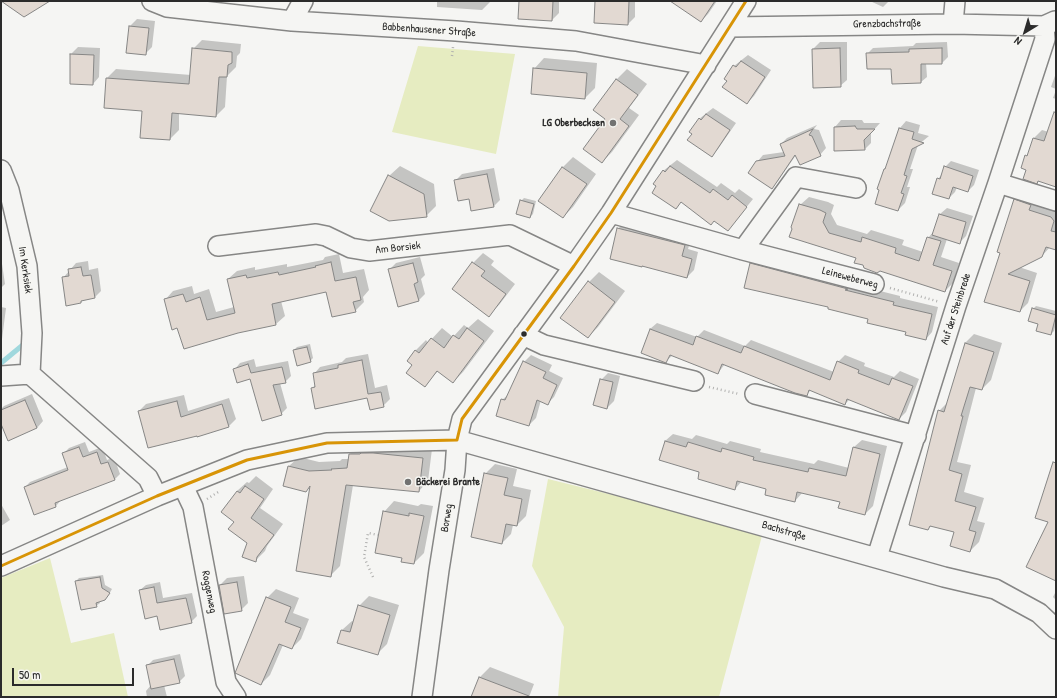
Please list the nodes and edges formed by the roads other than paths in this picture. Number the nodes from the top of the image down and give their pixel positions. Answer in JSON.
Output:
{"nodes":[{"id":1,"x":152,"y":1,"type":"edge"},
{"id":2,"x":303,"y":1,"type":"edge"},
{"id":3,"x":746,"y":1,"type":"edge"},
{"id":4,"x":954,"y":1,"type":"edge"},
{"id":5,"x":292,"y":21,"type":"junction"},
{"id":6,"x":1050,"y":23,"type":"edge"},
{"id":7,"x":953,"y":24,"type":"junction"},
{"id":8,"x":730,"y":27,"type":"junction"},
{"id":9,"x":706,"y":65,"type":"junction"},
{"id":10,"x":1,"y":170,"type":"edge"},
{"id":11,"x":998,"y":183,"type":"junction"},
{"id":12,"x":856,"y":188,"type":"dead end"},
{"id":13,"x":1056,"y":201,"type":"edge"},
{"id":14,"x":611,"y":213,"type":"junction"},
{"id":15,"x":218,"y":246,"type":"dead end"},
{"id":16,"x":743,"y":250,"type":"junction"},
{"id":17,"x":574,"y":266,"type":"junction"},
{"id":18,"x":874,"y":284,"type":"road end"},
{"id":19,"x":523,"y":335,"type":"junction"},
{"id":20,"x":30,"y":374,"type":"junction"},
{"id":21,"x":1,"y":376,"type":"edge"},
{"id":22,"x":694,"y":381,"type":"road end"},
{"id":23,"x":755,"y":394,"type":"road end"},
{"id":24,"x":916,"y":436,"type":"junction"},
{"id":25,"x":457,"y":440,"type":"junction"},
{"id":26,"x":183,"y":486,"type":"junction"},
{"id":27,"x":157,"y":496,"type":"junction"},
{"id":28,"x":877,"y":558,"type":"junction"},
{"id":29,"x":1,"y":566,"type":"edge"},
{"id":30,"x":1056,"y":629,"type":"edge"},
{"id":31,"x":236,"y":697,"type":"edge"},
{"id":32,"x":422,"y":697,"type":"edge"}],
"edges":[{"from":1,"to":5,"type":"street","name":"Babbenhausener Straße"},
{"from":2,"to":5,"type":"street"},
{"from":3,"to":8,"type":"street","name":"Borweg"},
{"from":4,"to":7,"type":"street"},
{"from":5,"to":9,"type":"street","name":"Babbenhausener Straße"},
{"from":6,"to":7,"type":"street","name":"Grenzbachstraße"},
{"from":6,"to":11,"type":"street","name":"Auf der Steinbrede"},
{"from":7,"to":8,"type":"street","name":"Grenzbachstraße"},
{"from":8,"to":9,"type":"street","name":"Borweg"},
{"from":9,"to":14,"type":"street","name":"Borweg"},
{"from":10,"to":20,"type":"street","name":"Im Kerksiek"},
{"from":11,"to":13,"type":"street"},
{"from":11,"to":24,"type":"street","name":"Auf der Steinbrede"},
{"from":12,"to":16,"type":"street"},
{"from":14,"to":16,"type":"street","name":"Leineweberweg"},
{"from":14,"to":17,"type":"street","name":"Borweg"},
{"from":15,"to":17,"type":"street","name":"Am Borsiek"},
{"from":16,"to":18,"type":"street","name":"Leineweberweg"},
{"from":17,"to":19,"type":"street","name":"Borweg"},
{"from":19,"to":22,"type":"street"},
{"from":19,"to":25,"type":"street","name":"Borweg"},
{"from":20,"to":21,"type":"street"},
{"from":20,"to":27,"type":"street"},
{"from":23,"to":24,"type":"street"},
{"from":24,"to":28,"type":"street","name":"Auf der Steinbrede"},
{"from":25,"to":26,"type":"street","name":"Bachstraße"},
{"from":25,"to":28,"type":"street","name":"Bachstraße"},
{"from":25,"to":32,"type":"street","name":"Borweg"},
{"from":26,"to":27,"type":"street","name":"Bachstraße"},
{"from":26,"to":31,"type":"street","name":"Roggenweg"},
{"from":27,"to":29,"type":"street","name":"Bachstraße"},
{"from":28,"to":30,"type":"street","name":"Bachstraße"}]}
